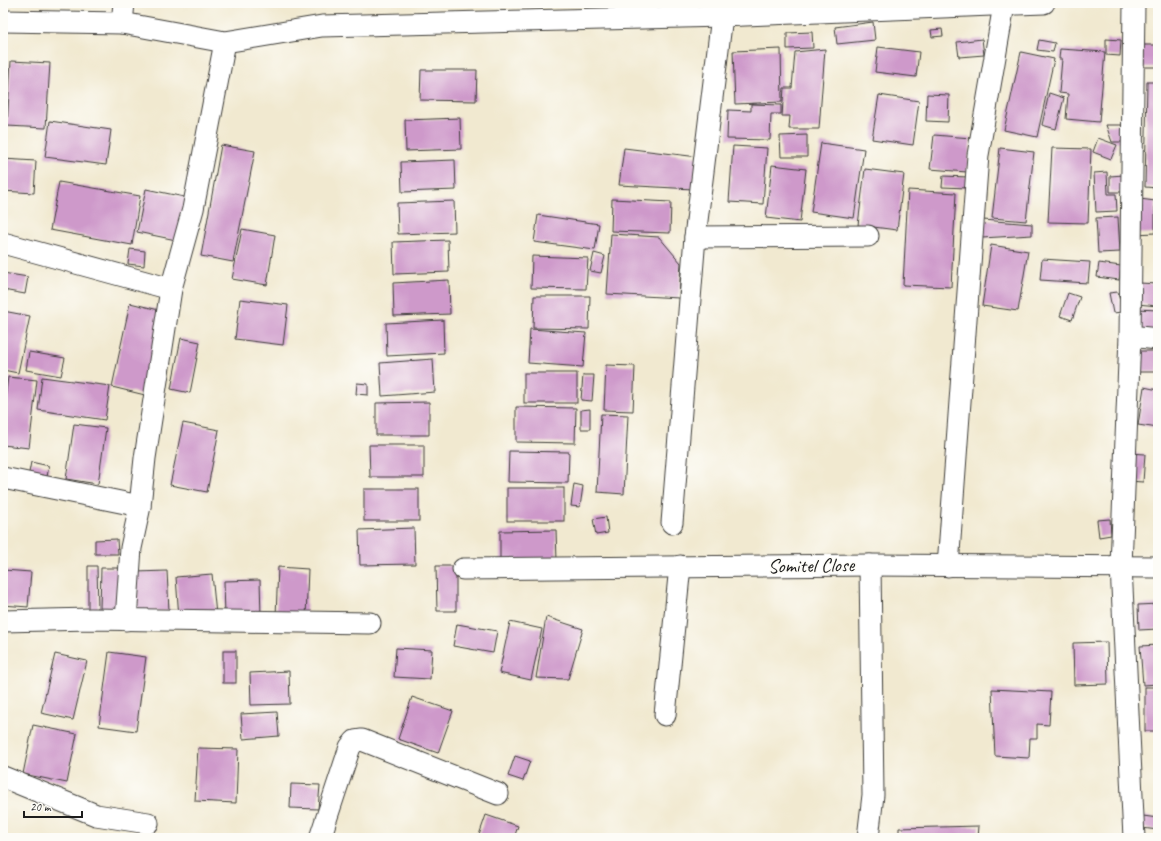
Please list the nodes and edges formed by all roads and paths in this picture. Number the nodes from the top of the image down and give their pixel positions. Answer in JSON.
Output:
{"nodes":[{"id":1,"x":1044,"y":3,"type":"edge"},
{"id":2,"x":1134,"y":3,"type":"edge"},
{"id":3,"x":994,"y":4,"type":"edge"},
{"id":4,"x":123,"y":13,"type":"edge"},
{"id":5,"x":5,"y":15,"type":"edge"},
{"id":6,"x":722,"y":16,"type":"junction"},
{"id":7,"x":225,"y":42,"type":"junction"},
{"id":8,"x":868,"y":236,"type":"dead end"},
{"id":9,"x":696,"y":237,"type":"junction"},
{"id":10,"x":3,"y":243,"type":"edge"},
{"id":11,"x":171,"y":289,"type":"junction"},
{"id":12,"x":1130,"y":336,"type":"junction"},
{"id":13,"x":1158,"y":339,"type":"edge"},
{"id":14,"x":3,"y":478,"type":"edge"},
{"id":15,"x":140,"y":506,"type":"junction"},
{"id":16,"x":672,"y":523,"type":"dead end"},
{"id":17,"x":870,"y":565,"type":"junction"},
{"id":18,"x":680,"y":566,"type":"junction"},
{"id":19,"x":948,"y":566,"type":"junction"},
{"id":20,"x":1121,"y":566,"type":"junction"},
{"id":21,"x":1158,"y":567,"type":"edge"},
{"id":22,"x":463,"y":568,"type":"dead end"},
{"id":23,"x":126,"y":620,"type":"junction"},
{"id":24,"x":3,"y":621,"type":"edge"},
{"id":25,"x":370,"y":623,"type":"dead end"},
{"id":26,"x":665,"y":715,"type":"dead end"},
{"id":27,"x":3,"y":777,"type":"edge"},
{"id":28,"x":498,"y":794,"type":"dead end"},
{"id":29,"x":148,"y":823,"type":"dead end"},
{"id":30,"x":320,"y":838,"type":"edge"},
{"id":31,"x":868,"y":838,"type":"edge"},
{"id":32,"x":1134,"y":838,"type":"edge"}],
"edges":[{"from":1,"to":3,"type":"street"},
{"from":2,"to":12,"type":"street"},
{"from":3,"to":6,"type":"street"},
{"from":3,"to":19,"type":"street"},
{"from":4,"to":5,"type":"street"},
{"from":4,"to":7,"type":"street"},
{"from":6,"to":7,"type":"street"},
{"from":6,"to":9,"type":"street"},
{"from":7,"to":11,"type":"street"},
{"from":8,"to":9,"type":"street"},
{"from":9,"to":16,"type":"street"},
{"from":10,"to":11,"type":"street"},
{"from":11,"to":15,"type":"street"},
{"from":12,"to":13,"type":"street"},
{"from":12,"to":20,"type":"street"},
{"from":14,"to":15,"type":"street"},
{"from":15,"to":23,"type":"street"},
{"from":17,"to":18,"type":"street","name":"Somitel Close"},
{"from":17,"to":19,"type":"street","name":"Somitel Close"},
{"from":17,"to":31,"type":"street"},
{"from":18,"to":22,"type":"street","name":"Somitel Close"},
{"from":18,"to":26,"type":"street"},
{"from":19,"to":20,"type":"street","name":"Somitel Close"},
{"from":20,"to":21,"type":"street","name":"Somitel Close"},
{"from":20,"to":32,"type":"street"},
{"from":23,"to":24,"type":"street"},
{"from":23,"to":25,"type":"street"},
{"from":27,"to":29,"type":"street"},
{"from":28,"to":30,"type":"street"}]}
